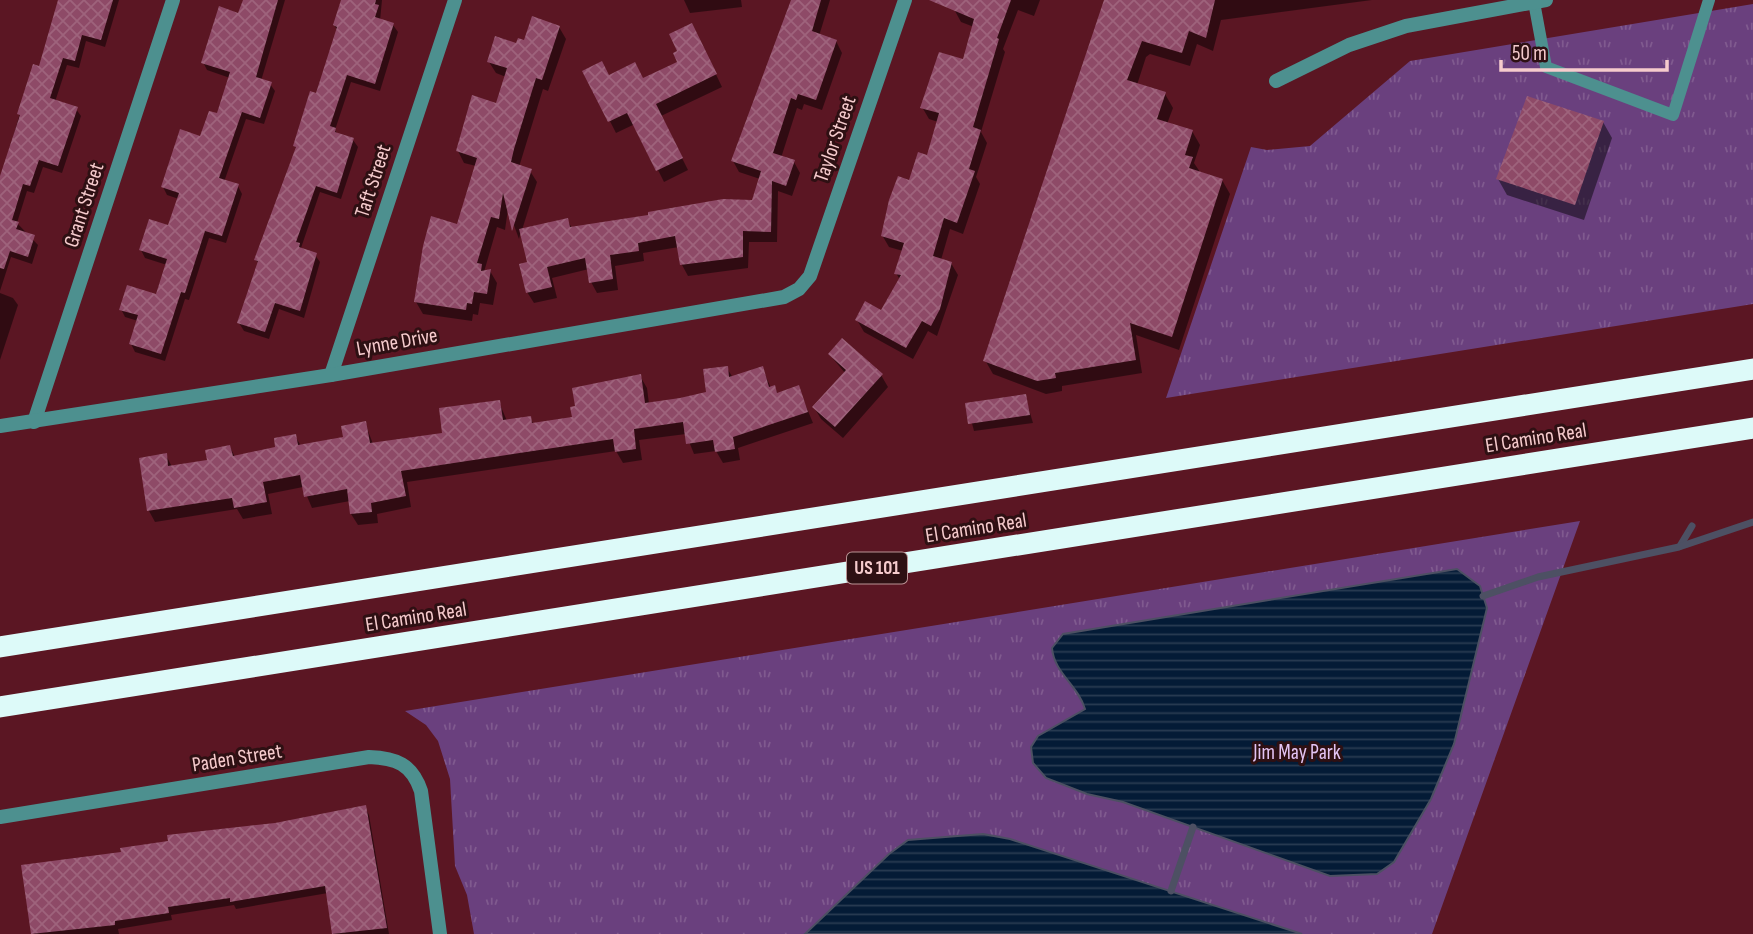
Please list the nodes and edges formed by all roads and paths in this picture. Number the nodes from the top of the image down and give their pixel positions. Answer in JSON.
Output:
{"nodes":[{"id":1,"x":173,"y":0,"type":"edge"},
{"id":2,"x":455,"y":0,"type":"edge"},
{"id":3,"x":905,"y":0,"type":"edge"},
{"id":4,"x":1709,"y":0,"type":"edge"},
{"id":5,"x":1540,"y":1,"type":"edge"},
{"id":6,"x":1471,"y":6,"type":"edge"},
{"id":7,"x":1276,"y":81,"type":"dead end"},
{"id":8,"x":799,"y":289,"type":"joint"},
{"id":9,"x":1753,"y":369,"type":"edge"},
{"id":10,"x":331,"y":374,"type":"junction"},
{"id":11,"x":34,"y":422,"type":"junction"},
{"id":12,"x":0,"y":426,"type":"edge"},
{"id":13,"x":1753,"y":428,"type":"edge"},
{"id":14,"x":0,"y":647,"type":"edge"},
{"id":15,"x":0,"y":707,"type":"edge"},
{"id":16,"x":0,"y":817,"type":"edge"},
{"id":17,"x":440,"y":934,"type":"edge"}],
"edges":[{"from":1,"to":11,"type":"street","name":"Grant Street"},
{"from":2,"to":10,"type":"street","name":"Taft Street"},
{"from":3,"to":8,"type":"street","name":"Taylor Street"},
{"from":4,"to":5,"type":"lane"},
{"from":5,"to":6,"type":"street"},
{"from":6,"to":7,"type":"street"},
{"from":8,"to":10,"type":"street","name":"Lynne Drive"},
{"from":9,"to":14,"type":"highway","name":"El Camino Real"},
{"from":10,"to":11,"type":"street","name":"Lynne Drive"},
{"from":11,"to":12,"type":"street","name":"Lynne Drive"},
{"from":13,"to":15,"type":"highway","name":"El Camino Real","number":"US 101"},
{"from":16,"to":17,"type":"street","name":"Paden Street"}]}
